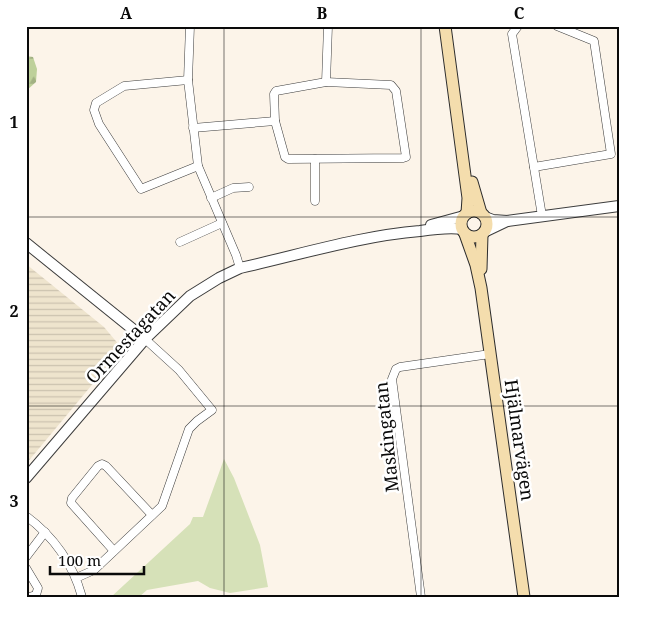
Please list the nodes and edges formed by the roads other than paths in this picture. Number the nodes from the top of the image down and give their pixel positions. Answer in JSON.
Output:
{"nodes":[{"id":1,"x":190,"y":26,"type":"edge"},
{"id":2,"x":328,"y":26,"type":"edge"},
{"id":3,"x":445,"y":26,"type":"edge"},
{"id":4,"x":518,"y":26,"type":"edge"},
{"id":5,"x":557,"y":26,"type":"edge"},
{"id":6,"x":188,"y":80,"type":"junction"},
{"id":7,"x":326,"y":82,"type":"junction"},
{"id":8,"x":275,"y":121,"type":"junction"},
{"id":9,"x":193,"y":128,"type":"junction"},
{"id":10,"x":462,"y":150,"type":"junction"},
{"id":11,"x":315,"y":159,"type":"junction"},
{"id":12,"x":198,"y":166,"type":"junction"},
{"id":13,"x":534,"y":167,"type":"junction"},
{"id":14,"x":250,"y":187,"type":"dead end"},
{"id":15,"x":211,"y":198,"type":"junction"},
{"id":16,"x":315,"y":201,"type":"dead end"},
{"id":17,"x":619,"y":206,"type":"edge"},
{"id":18,"x":465,"y":215,"type":"junction"},
{"id":19,"x":483,"y":215,"type":"junction"},
{"id":20,"x":542,"y":216,"type":"junction"},
{"id":21,"x":508,"y":221,"type":"junction"},
{"id":22,"x":222,"y":223,"type":"junction"},
{"id":23,"x":403,"y":232,"type":"junction"},
{"id":24,"x":464,"y":232,"type":"junction"},
{"id":25,"x":483,"y":234,"type":"junction"},
{"id":26,"x":180,"y":242,"type":"dead end"},
{"id":27,"x":26,"y":243,"type":"edge"},
{"id":28,"x":240,"y":268,"type":"junction"},
{"id":29,"x":481,"y":288,"type":"junction"},
{"id":30,"x":145,"y":339,"type":"junction"},
{"id":31,"x":490,"y":354,"type":"junction"},
{"id":32,"x":26,"y":478,"type":"edge"},
{"id":33,"x":152,"y":515,"type":"junction"},
{"id":34,"x":26,"y":516,"type":"edge"},
{"id":35,"x":45,"y":532,"type":"junction"},
{"id":36,"x":114,"y":551,"type":"junction"},
{"id":37,"x":26,"y":557,"type":"edge"},
{"id":38,"x":26,"y":568,"type":"edge"},
{"id":39,"x":76,"y":578,"type":"junction"},
{"id":40,"x":29,"y":597,"type":"edge"},
{"id":41,"x":82,"y":597,"type":"edge"},
{"id":42,"x":421,"y":597,"type":"edge"},
{"id":43,"x":524,"y":597,"type":"edge"}],
"edges":[{"from":1,"to":6,"type":"street"},
{"from":2,"to":7,"type":"street"},
{"from":3,"to":10,"type":"main road"},
{"from":4,"to":13,"type":"street"},
{"from":5,"to":13,"type":"street"},
{"from":6,"to":9,"type":"street"},
{"from":6,"to":12,"type":"street"},
{"from":7,"to":8,"type":"street"},
{"from":7,"to":11,"type":"street"},
{"from":8,"to":9,"type":"street"},
{"from":8,"to":11,"type":"street"},
{"from":9,"to":12,"type":"street"},
{"from":10,"to":18,"type":"main road"},
{"from":10,"to":19,"type":"main road"},
{"from":11,"to":16,"type":"street"},
{"from":12,"to":15,"type":"street"},
{"from":13,"to":20,"type":"street"},
{"from":14,"to":15,"type":"street"},
{"from":15,"to":22,"type":"street"},
{"from":17,"to":20,"type":"street"},
{"from":18,"to":19,"type":"main road"},
{"from":18,"to":23,"type":"street","name":"Ormestagatan"},
{"from":18,"to":24,"type":"main road"},
{"from":19,"to":21,"type":"street"},
{"from":19,"to":25,"type":"main road"},
{"from":20,"to":21,"type":"street"},
{"from":21,"to":25,"type":"street"},
{"from":22,"to":26,"type":"street"},
{"from":22,"to":28,"type":"street"},
{"from":23,"to":24,"type":"street","name":"Ormestagatan"},
{"from":23,"to":28,"type":"street","name":"Ormestagatan"},
{"from":24,"to":25,"type":"main road"},
{"from":24,"to":29,"type":"main road","name":"Hjälmarvägen"},
{"from":25,"to":29,"type":"main road","name":"Hjälmarvägen"},
{"from":27,"to":30,"type":"street"},
{"from":28,"to":30,"type":"street","name":"Ormestagatan"},
{"from":29,"to":31,"type":"main road","name":"Hjälmarvägen"},
{"from":30,"to":32,"type":"street","name":"Ormestagatan"},
{"from":30,"to":33,"type":"street"},
{"from":31,"to":42,"type":"street","name":"Maskingatan"},
{"from":31,"to":43,"type":"main road","name":"Hjälmarvägen"},
{"from":33,"to":36,"type":"street"},
{"from":33,"to":36,"type":"street"},
{"from":34,"to":35,"type":"street"},
{"from":35,"to":37,"type":"street"},
{"from":35,"to":39,"type":"street"},
{"from":36,"to":39,"type":"street"},
{"from":38,"to":40,"type":"street"},
{"from":39,"to":41,"type":"street"}]}
